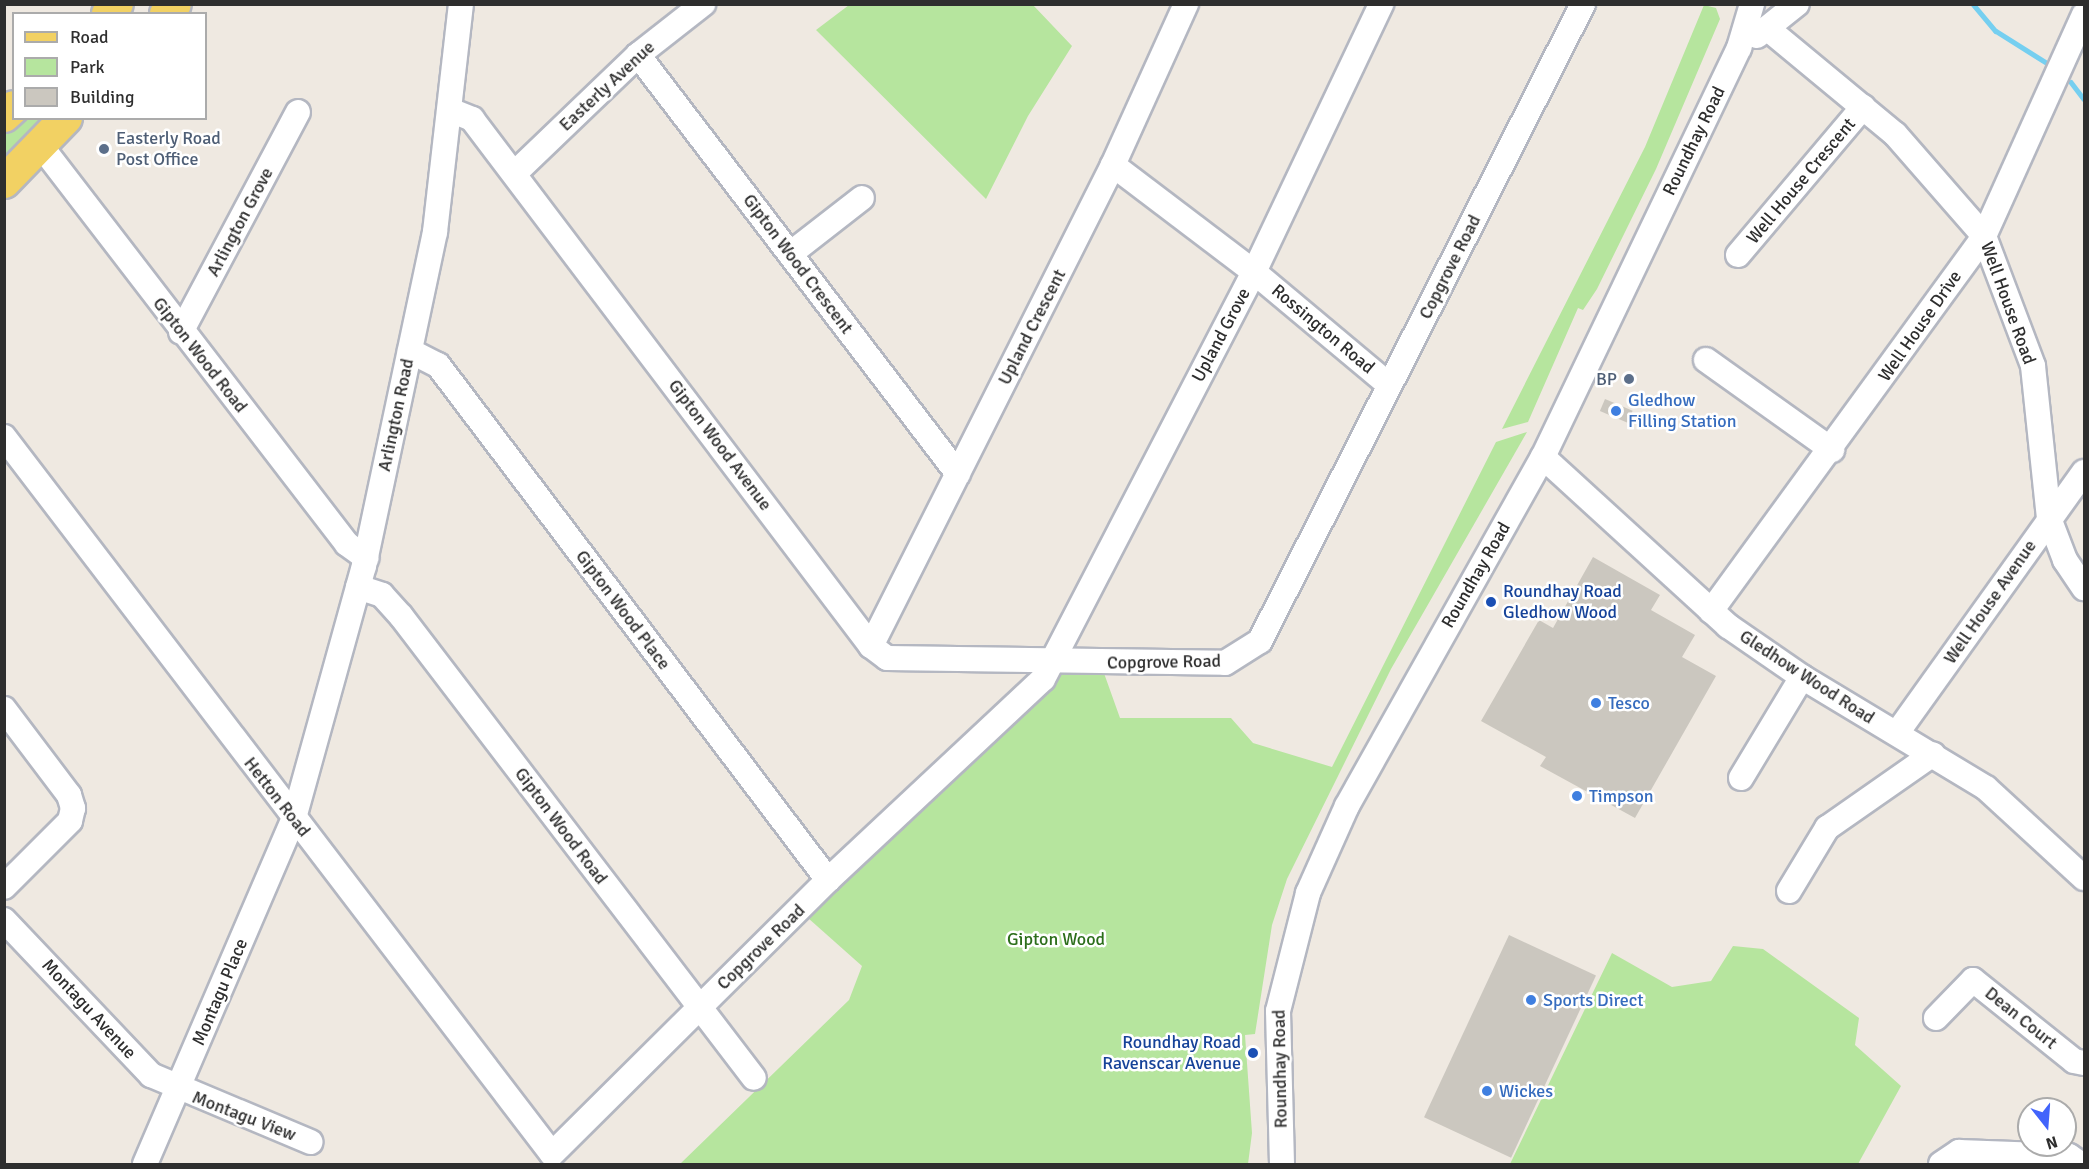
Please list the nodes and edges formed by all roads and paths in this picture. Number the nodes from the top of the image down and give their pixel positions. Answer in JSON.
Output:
{"nodes":[{"id":1,"x":461,"y":4,"type":"edge"},
{"id":2,"x":703,"y":4,"type":"edge"},
{"id":3,"x":1186,"y":4,"type":"edge"},
{"id":4,"x":1381,"y":4,"type":"edge"},
{"id":5,"x":1583,"y":4,"type":"edge"},
{"id":6,"x":1752,"y":4,"type":"edge"},
{"id":7,"x":1797,"y":4,"type":"edge"},
{"id":8,"x":2085,"y":15,"type":"edge"},
{"id":9,"x":1768,"y":29,"type":"junction"},
{"id":10,"x":1739,"y":48,"type":"junction"},
{"id":11,"x":638,"y":55,"type":"junction"},
{"id":12,"x":1863,"y":107,"type":"junction"},
{"id":13,"x":450,"y":110,"type":"junction"},
{"id":14,"x":298,"y":112,"type":"dead end"},
{"id":15,"x":64,"y":120,"type":"edge"},
{"id":16,"x":40,"y":146,"type":"junction"},
{"id":17,"x":1113,"y":165,"type":"junction"},
{"id":18,"x":515,"y":173,"type":"junction"},
{"id":19,"x":4,"y":182,"type":"edge"},
{"id":20,"x":862,"y":198,"type":"dead end"},
{"id":21,"x":1984,"y":236,"type":"junction"},
{"id":22,"x":790,"y":254,"type":"junction"},
{"id":23,"x":1738,"y":255,"type":"dead end"},
{"id":24,"x":1254,"y":272,"type":"junction"},
{"id":25,"x":181,"y":332,"type":"junction"},
{"id":26,"x":410,"y":351,"type":"junction"},
{"id":27,"x":1706,"y":360,"type":"dead end"},
{"id":28,"x":1389,"y":385,"type":"junction"},
{"id":29,"x":4,"y":437,"type":"edge"},
{"id":30,"x":1832,"y":450,"type":"junction"},
{"id":31,"x":1543,"y":457,"type":"junction"},
{"id":32,"x":2085,"y":472,"type":"edge"},
{"id":33,"x":958,"y":474,"type":"junction"},
{"id":34,"x":2049,"y":518,"type":"junction"},
{"id":35,"x":366,"y":558,"type":"junction"},
{"id":36,"x":358,"y":587,"type":"junction"},
{"id":37,"x":2085,"y":588,"type":"edge"},
{"id":38,"x":1711,"y":611,"type":"junction"},
{"id":39,"x":871,"y":645,"type":"junction"},
{"id":40,"x":1051,"y":661,"type":"junction"},
{"id":41,"x":1802,"y":677,"type":"junction"},
{"id":42,"x":4,"y":709,"type":"edge"},
{"id":43,"x":1897,"y":734,"type":"junction"},
{"id":44,"x":1933,"y":754,"type":"junction"},
{"id":45,"x":1741,"y":778,"type":"dead end"},
{"id":46,"x":294,"y":818,"type":"junction"},
{"id":47,"x":2085,"y":878,"type":"edge"},
{"id":48,"x":828,"y":880,"type":"junction"},
{"id":49,"x":4,"y":887,"type":"edge"},
{"id":50,"x":1789,"y":891,"type":"dead end"},
{"id":51,"x":4,"y":920,"type":"edge"},
{"id":52,"x":699,"y":1007,"type":"junction"},
{"id":53,"x":1936,"y":1018,"type":"dead end"},
{"id":54,"x":2085,"y":1063,"type":"edge"},
{"id":55,"x":754,"y":1078,"type":"dead end"},
{"id":56,"x":179,"y":1090,"type":"junction"},
{"id":57,"x":310,"y":1142,"type":"dead end"},
{"id":58,"x":552,"y":1154,"type":"joint"},
{"id":59,"x":145,"y":1164,"type":"edge"},
{"id":60,"x":1282,"y":1164,"type":"edge"},
{"id":61,"x":1941,"y":1164,"type":"edge"},
{"id":62,"x":2081,"y":1164,"type":"edge"}],
"edges":[{"from":1,"to":13,"type":"street","name":"Arlington Road"},
{"from":2,"to":11,"type":"street","name":"Easterly Avenue"},
{"from":3,"to":17,"type":"street","name":"Upland Crescent"},
{"from":4,"to":24,"type":"street","name":"Upland Grove"},
{"from":5,"to":28,"type":"street","name":"Copgrove Road"},
{"from":6,"to":10,"type":"street","name":"Roundhay Road"},
{"from":7,"to":9,"type":"street"},
{"from":8,"to":21,"type":"street","name":"Well House Drive"},
{"from":9,"to":10,"type":"street"},
{"from":9,"to":12,"type":"street","name":"Well House Road"},
{"from":10,"to":31,"type":"street","name":"Roundhay Road"},
{"from":11,"to":18,"type":"street","name":"Easterly Avenue"},
{"from":11,"to":22,"type":"street","name":"Gipton Wood Crescent"},
{"from":12,"to":21,"type":"street","name":"Well House Road"},
{"from":12,"to":23,"type":"street","name":"Well House Crescent"},
{"from":13,"to":18,"type":"street","name":"Gipton Wood Avenue"},
{"from":13,"to":26,"type":"street","name":"Arlington Road"},
{"from":14,"to":25,"type":"street","name":"Arlington Grove"},
{"from":15,"to":16,"type":"main road"},
{"from":16,"to":19,"type":"main road"},
{"from":16,"to":25,"type":"street","name":"Gipton Wood Road"},
{"from":17,"to":24,"type":"street","name":"Rossington Road"},
{"from":17,"to":33,"type":"street","name":"Upland Crescent"},
{"from":18,"to":39,"type":"street","name":"Gipton Wood Avenue"},
{"from":20,"to":22,"type":"street"},
{"from":21,"to":30,"type":"street","name":"Well House Drive"},
{"from":21,"to":34,"type":"street","name":"Well House Road"},
{"from":22,"to":33,"type":"street","name":"Gipton Wood Crescent"},
{"from":24,"to":28,"type":"street","name":"Rossington Road"},
{"from":24,"to":40,"type":"street","name":"Upland Grove"},
{"from":25,"to":35,"type":"street","name":"Gipton Wood Road"},
{"from":26,"to":35,"type":"street","name":"Arlington Road"},
{"from":26,"to":48,"type":"street","name":"Gipton Wood Place"},
{"from":27,"to":30,"type":"street"},
{"from":28,"to":40,"type":"street","name":"Copgrove Road"},
{"from":29,"to":46,"type":"street","name":"Hetton Road"},
{"from":30,"to":38,"type":"street","name":"Well House Drive"},
{"from":31,"to":38,"type":"street","name":"Gledhow Wood Road"},
{"from":31,"to":60,"type":"street","name":"Roundhay Road"},
{"from":32,"to":34,"type":"street","name":"Well House Avenue"},
{"from":33,"to":39,"type":"street","name":"Upland Crescent"},
{"from":34,"to":37,"type":"street","name":"Well House Road"},
{"from":34,"to":43,"type":"street","name":"Well House Avenue"},
{"from":35,"to":36,"type":"street","name":"Arlington Road"},
{"from":36,"to":46,"type":"street","name":"Arlington Road"},
{"from":36,"to":52,"type":"street","name":"Gipton Wood Road"},
{"from":38,"to":41,"type":"street","name":"Gledhow Wood Road"},
{"from":39,"to":40,"type":"street","name":"Gipton Wood Avenue"},
{"from":40,"to":48,"type":"street","name":"Copgrove Road"},
{"from":41,"to":43,"type":"street","name":"Gledhow Wood Road"},
{"from":41,"to":45,"type":"street"},
{"from":42,"to":49,"type":"street"},
{"from":43,"to":44,"type":"street","name":"Gledhow Wood Road"},
{"from":44,"to":47,"type":"street","name":"Gledhow Wood Road"},
{"from":44,"to":50,"type":"street"},
{"from":46,"to":56,"type":"street","name":"Montagu Place"},
{"from":46,"to":58,"type":"street","name":"Hetton Road"},
{"from":48,"to":52,"type":"street","name":"Copgrove Road"},
{"from":51,"to":56,"type":"street","name":"Montagu Avenue"},
{"from":52,"to":55,"type":"street","name":"Gipton Wood Road"},
{"from":52,"to":58,"type":"street","name":"Copgrove Road"},
{"from":53,"to":54,"type":"street","name":"Dean Court"},
{"from":56,"to":57,"type":"street","name":"Montagu View"},
{"from":56,"to":59,"type":"street","name":"Montagu Place"},
{"from":61,"to":62,"type":"street"}]}
